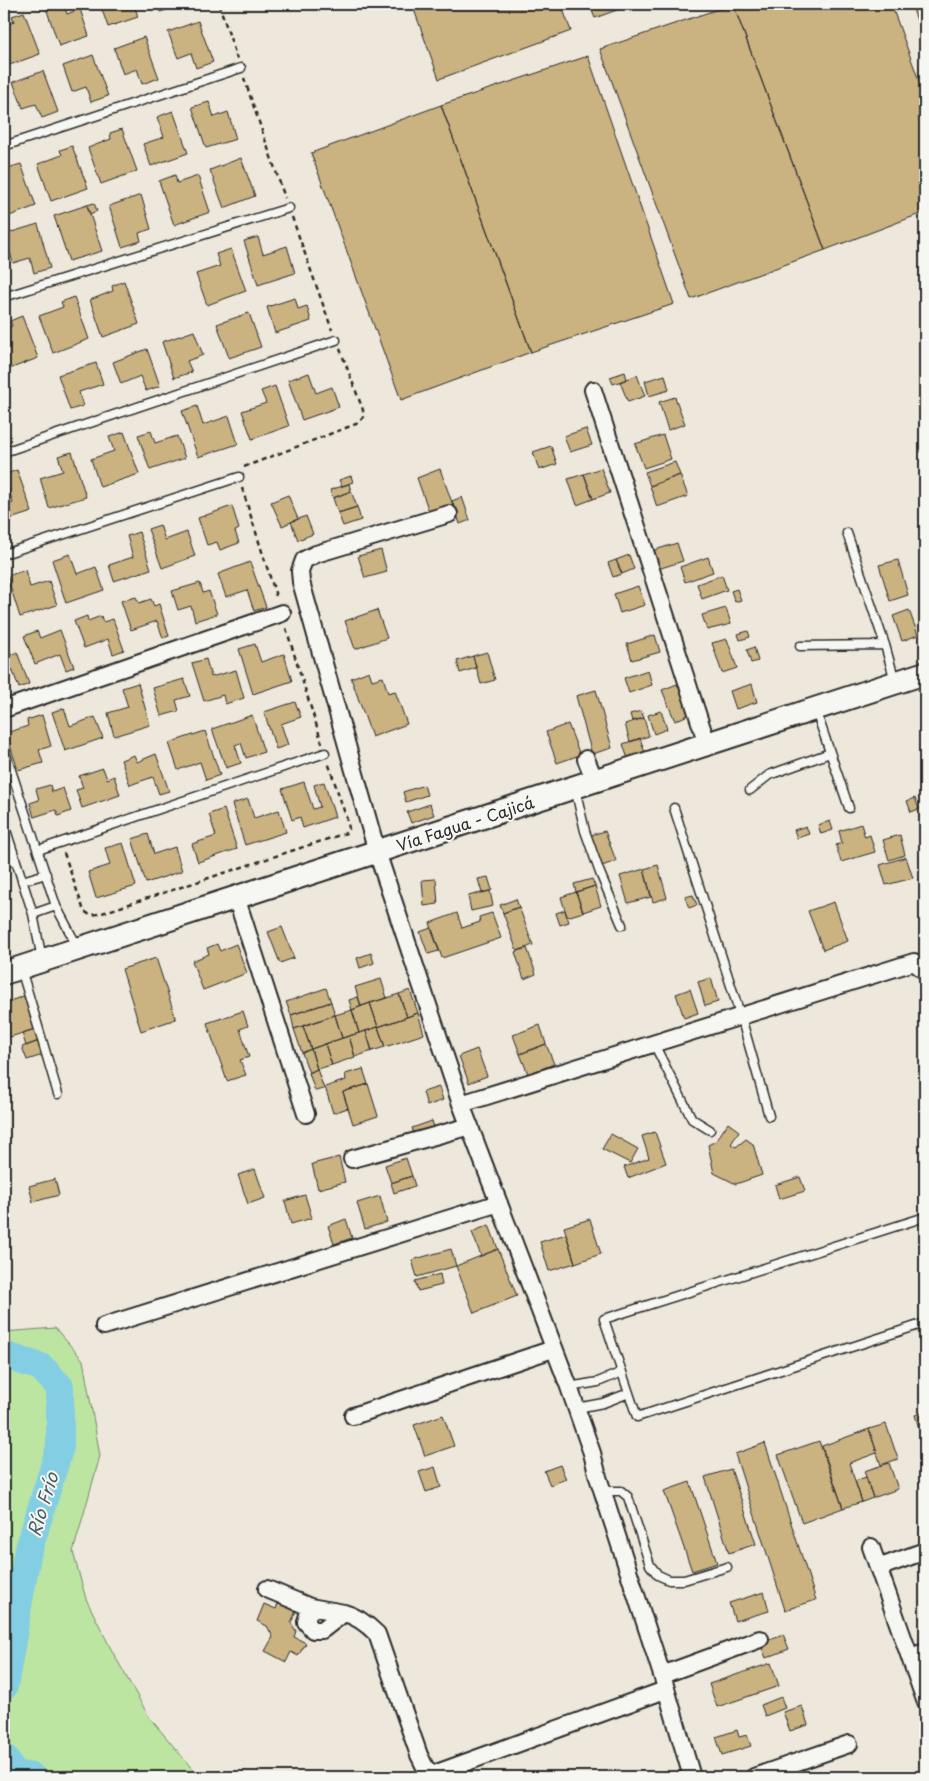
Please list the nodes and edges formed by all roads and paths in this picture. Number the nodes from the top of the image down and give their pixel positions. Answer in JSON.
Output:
{"nodes":[{"id":1,"x":219,"y":4,"type":"edge"},
{"id":2,"x":240,"y":68,"type":"junction"},
{"id":3,"x":4,"y":146,"type":"edge"},
{"id":4,"x":289,"y":208,"type":"junction"},
{"id":5,"x":4,"y":297,"type":"edge"},
{"id":6,"x":336,"y":340,"type":"junction"},
{"id":7,"x":593,"y":390,"type":"dead end"},
{"id":8,"x":4,"y":452,"type":"edge"},
{"id":9,"x":239,"y":477,"type":"junction"},
{"id":10,"x":449,"y":514,"type":"dead end"},
{"id":11,"x":847,"y":533,"type":"dead end"},
{"id":12,"x":4,"y":554,"type":"edge"},
{"id":13,"x":282,"y":613,"type":"junction"},
{"id":14,"x":884,"y":645,"type":"junction"},
{"id":15,"x":800,"y":646,"type":"dead end"},
{"id":16,"x":925,"y":673,"type":"edge"},
{"id":17,"x":895,"y":683,"type":"junction"},
{"id":18,"x":814,"y":708,"type":"junction"},
{"id":19,"x":4,"y":709,"type":"edge"},
{"id":20,"x":707,"y":744,"type":"junction"},
{"id":21,"x":4,"y":749,"type":"edge"},
{"id":22,"x":325,"y":753,"type":"junction"},
{"id":23,"x":830,"y":753,"type":"junction"},
{"id":24,"x":586,"y":759,"type":"dead end"},
{"id":25,"x":585,"y":784,"type":"junction"},
{"id":26,"x":750,"y":790,"type":"dead end"},
{"id":27,"x":674,"y":808,"type":"dead end"},
{"id":28,"x":849,"y":808,"type":"dead end"},
{"id":29,"x":4,"y":824,"type":"edge"},
{"id":30,"x":60,"y":842,"type":"junction"},
{"id":31,"x":38,"y":850,"type":"junction"},
{"id":32,"x":377,"y":852,"type":"junction"},
{"id":33,"x":15,"y":860,"type":"junction"},
{"id":34,"x":4,"y":864,"type":"edge"},
{"id":35,"x":46,"y":874,"type":"junction"},
{"id":36,"x":22,"y":881,"type":"junction"},
{"id":37,"x":236,"y":897,"type":"junction"},
{"id":38,"x":56,"y":906,"type":"junction"},
{"id":39,"x":33,"y":914,"type":"junction"},
{"id":40,"x":622,"y":925,"type":"dead end"},
{"id":41,"x":78,"y":948,"type":"junction"},
{"id":42,"x":43,"y":960,"type":"junction"},
{"id":43,"x":12,"y":970,"type":"edge"},
{"id":44,"x":925,"y":971,"type":"edge"},
{"id":45,"x":741,"y":1018,"type":"junction"},
{"id":46,"x":654,"y":1044,"type":"junction"},
{"id":47,"x":58,"y":1094,"type":"dead end"},
{"id":48,"x":461,"y":1104,"type":"junction"},
{"id":49,"x":306,"y":1114,"type":"dead end"},
{"id":50,"x":769,"y":1116,"type":"dead end"},
{"id":51,"x":470,"y":1126,"type":"junction"},
{"id":52,"x":710,"y":1130,"type":"dead end"},
{"id":53,"x":352,"y":1159,"type":"dead end"},
{"id":54,"x":499,"y":1203,"type":"junction"},
{"id":55,"x":925,"y":1217,"type":"edge"},
{"id":56,"x":925,"y":1323,"type":"edge"},
{"id":57,"x":104,"y":1326,"type":"dead end"},
{"id":58,"x":553,"y":1348,"type":"junction"},
{"id":59,"x":622,"y":1372,"type":"junction"},
{"id":60,"x":569,"y":1388,"type":"junction"},
{"id":61,"x":629,"y":1393,"type":"junction"},
{"id":62,"x":577,"y":1408,"type":"junction"},
{"id":63,"x":353,"y":1416,"type":"dead end"},
{"id":64,"x":603,"y":1491,"type":"junction"},
{"id":65,"x":871,"y":1547,"type":"dead end"},
{"id":66,"x":925,"y":1551,"type":"edge"},
{"id":67,"x":727,"y":1567,"type":"dead end"},
{"id":68,"x":878,"y":1568,"type":"junction"},
{"id":69,"x":267,"y":1590,"type":"dead end"},
{"id":70,"x":310,"y":1607,"type":"junction"},
{"id":71,"x":344,"y":1613,"type":"junction"},
{"id":72,"x":760,"y":1639,"type":"dead end"},
{"id":73,"x":918,"y":1655,"type":"edge"},
{"id":74,"x":664,"y":1682,"type":"junction"},
{"id":75,"x":925,"y":1700,"type":"edge"},
{"id":76,"x":849,"y":1744,"type":"dead end"},
{"id":77,"x":692,"y":1777,"type":"edge"},
{"id":78,"x":754,"y":1777,"type":"edge"}],
"edges":[{"from":1,"to":2,"type":"path"},
{"from":2,"to":3,"type":"lane"},
{"from":2,"to":4,"type":"path"},
{"from":4,"to":5,"type":"lane"},
{"from":4,"to":6,"type":"path"},
{"from":6,"to":8,"type":"lane"},
{"from":6,"to":9,"type":"path"},
{"from":7,"to":20,"type":"street"},
{"from":9,"to":12,"type":"lane"},
{"from":9,"to":13,"type":"path"},
{"from":10,"to":32,"type":"street"},
{"from":11,"to":14,"type":"lane"},
{"from":13,"to":19,"type":"street"},
{"from":13,"to":22,"type":"path"},
{"from":14,"to":15,"type":"lane"},
{"from":14,"to":17,"type":"lane"},
{"from":16,"to":17,"type":"street","name":"Vía Fagua - Cajicá"},
{"from":17,"to":18,"type":"street","name":"Vía Fagua - Cajicá"},
{"from":18,"to":20,"type":"street","name":"Vía Fagua - Cajicá"},
{"from":18,"to":23,"type":"lane"},
{"from":20,"to":25,"type":"street","name":"Vía Fagua - Cajicá"},
{"from":21,"to":31,"type":"lane"},
{"from":22,"to":30,"type":"lane"},
{"from":22,"to":30,"type":"path"},
{"from":23,"to":26,"type":"lane"},
{"from":23,"to":28,"type":"lane"},
{"from":24,"to":25,"type":"street"},
{"from":25,"to":32,"type":"street","name":"Vía Fagua - Cajicá"},
{"from":25,"to":40,"type":"lane"},
{"from":27,"to":45,"type":"lane"},
{"from":29,"to":33,"type":"lane"},
{"from":30,"to":31,"type":"lane"},
{"from":31,"to":35,"type":"lane"},
{"from":32,"to":37,"type":"street","name":"Vía Fagua - Cajicá"},
{"from":32,"to":48,"type":"street"},
{"from":33,"to":34,"type":"lane"},
{"from":33,"to":36,"type":"lane"},
{"from":35,"to":36,"type":"lane"},
{"from":35,"to":38,"type":"lane"},
{"from":36,"to":39,"type":"lane"},
{"from":37,"to":41,"type":"street","name":"Vía Fagua - Cajicá"},
{"from":37,"to":49,"type":"street"},
{"from":38,"to":39,"type":"lane"},
{"from":38,"to":41,"type":"lane"},
{"from":39,"to":42,"type":"lane"},
{"from":41,"to":42,"type":"street","name":"Vía Fagua - Cajicá"},
{"from":42,"to":43,"type":"street","name":"Vía Fagua - Cajicá"},
{"from":43,"to":47,"type":"lane"},
{"from":44,"to":45,"type":"street"},
{"from":45,"to":46,"type":"street"},
{"from":45,"to":50,"type":"lane"},
{"from":46,"to":48,"type":"street"},
{"from":46,"to":52,"type":"lane"},
{"from":48,"to":51,"type":"street"},
{"from":51,"to":53,"type":"street"},
{"from":51,"to":54,"type":"street"},
{"from":54,"to":57,"type":"street"},
{"from":54,"to":58,"type":"street"},
{"from":55,"to":59,"type":"lane"},
{"from":56,"to":61,"type":"lane"},
{"from":58,"to":60,"type":"street"},
{"from":58,"to":63,"type":"street"},
{"from":59,"to":60,"type":"lane"},
{"from":59,"to":61,"type":"lane"},
{"from":60,"to":62,"type":"street"},
{"from":61,"to":62,"type":"lane"},
{"from":62,"to":64,"type":"street"},
{"from":64,"to":67,"type":"lane"},
{"from":64,"to":74,"type":"street"},
{"from":65,"to":68,"type":"street"},
{"from":66,"to":68,"type":"street"},
{"from":68,"to":73,"type":"street"},
{"from":69,"to":70,"type":"street"},
{"from":70,"to":71,"type":"street"},
{"from":70,"to":71,"type":"street"},
{"from":71,"to":74,"type":"street"},
{"from":72,"to":74,"type":"street"},
{"from":73,"to":75,"type":"street"},
{"from":74,"to":77,"type":"street"},
{"from":76,"to":78,"type":"street"}]}
